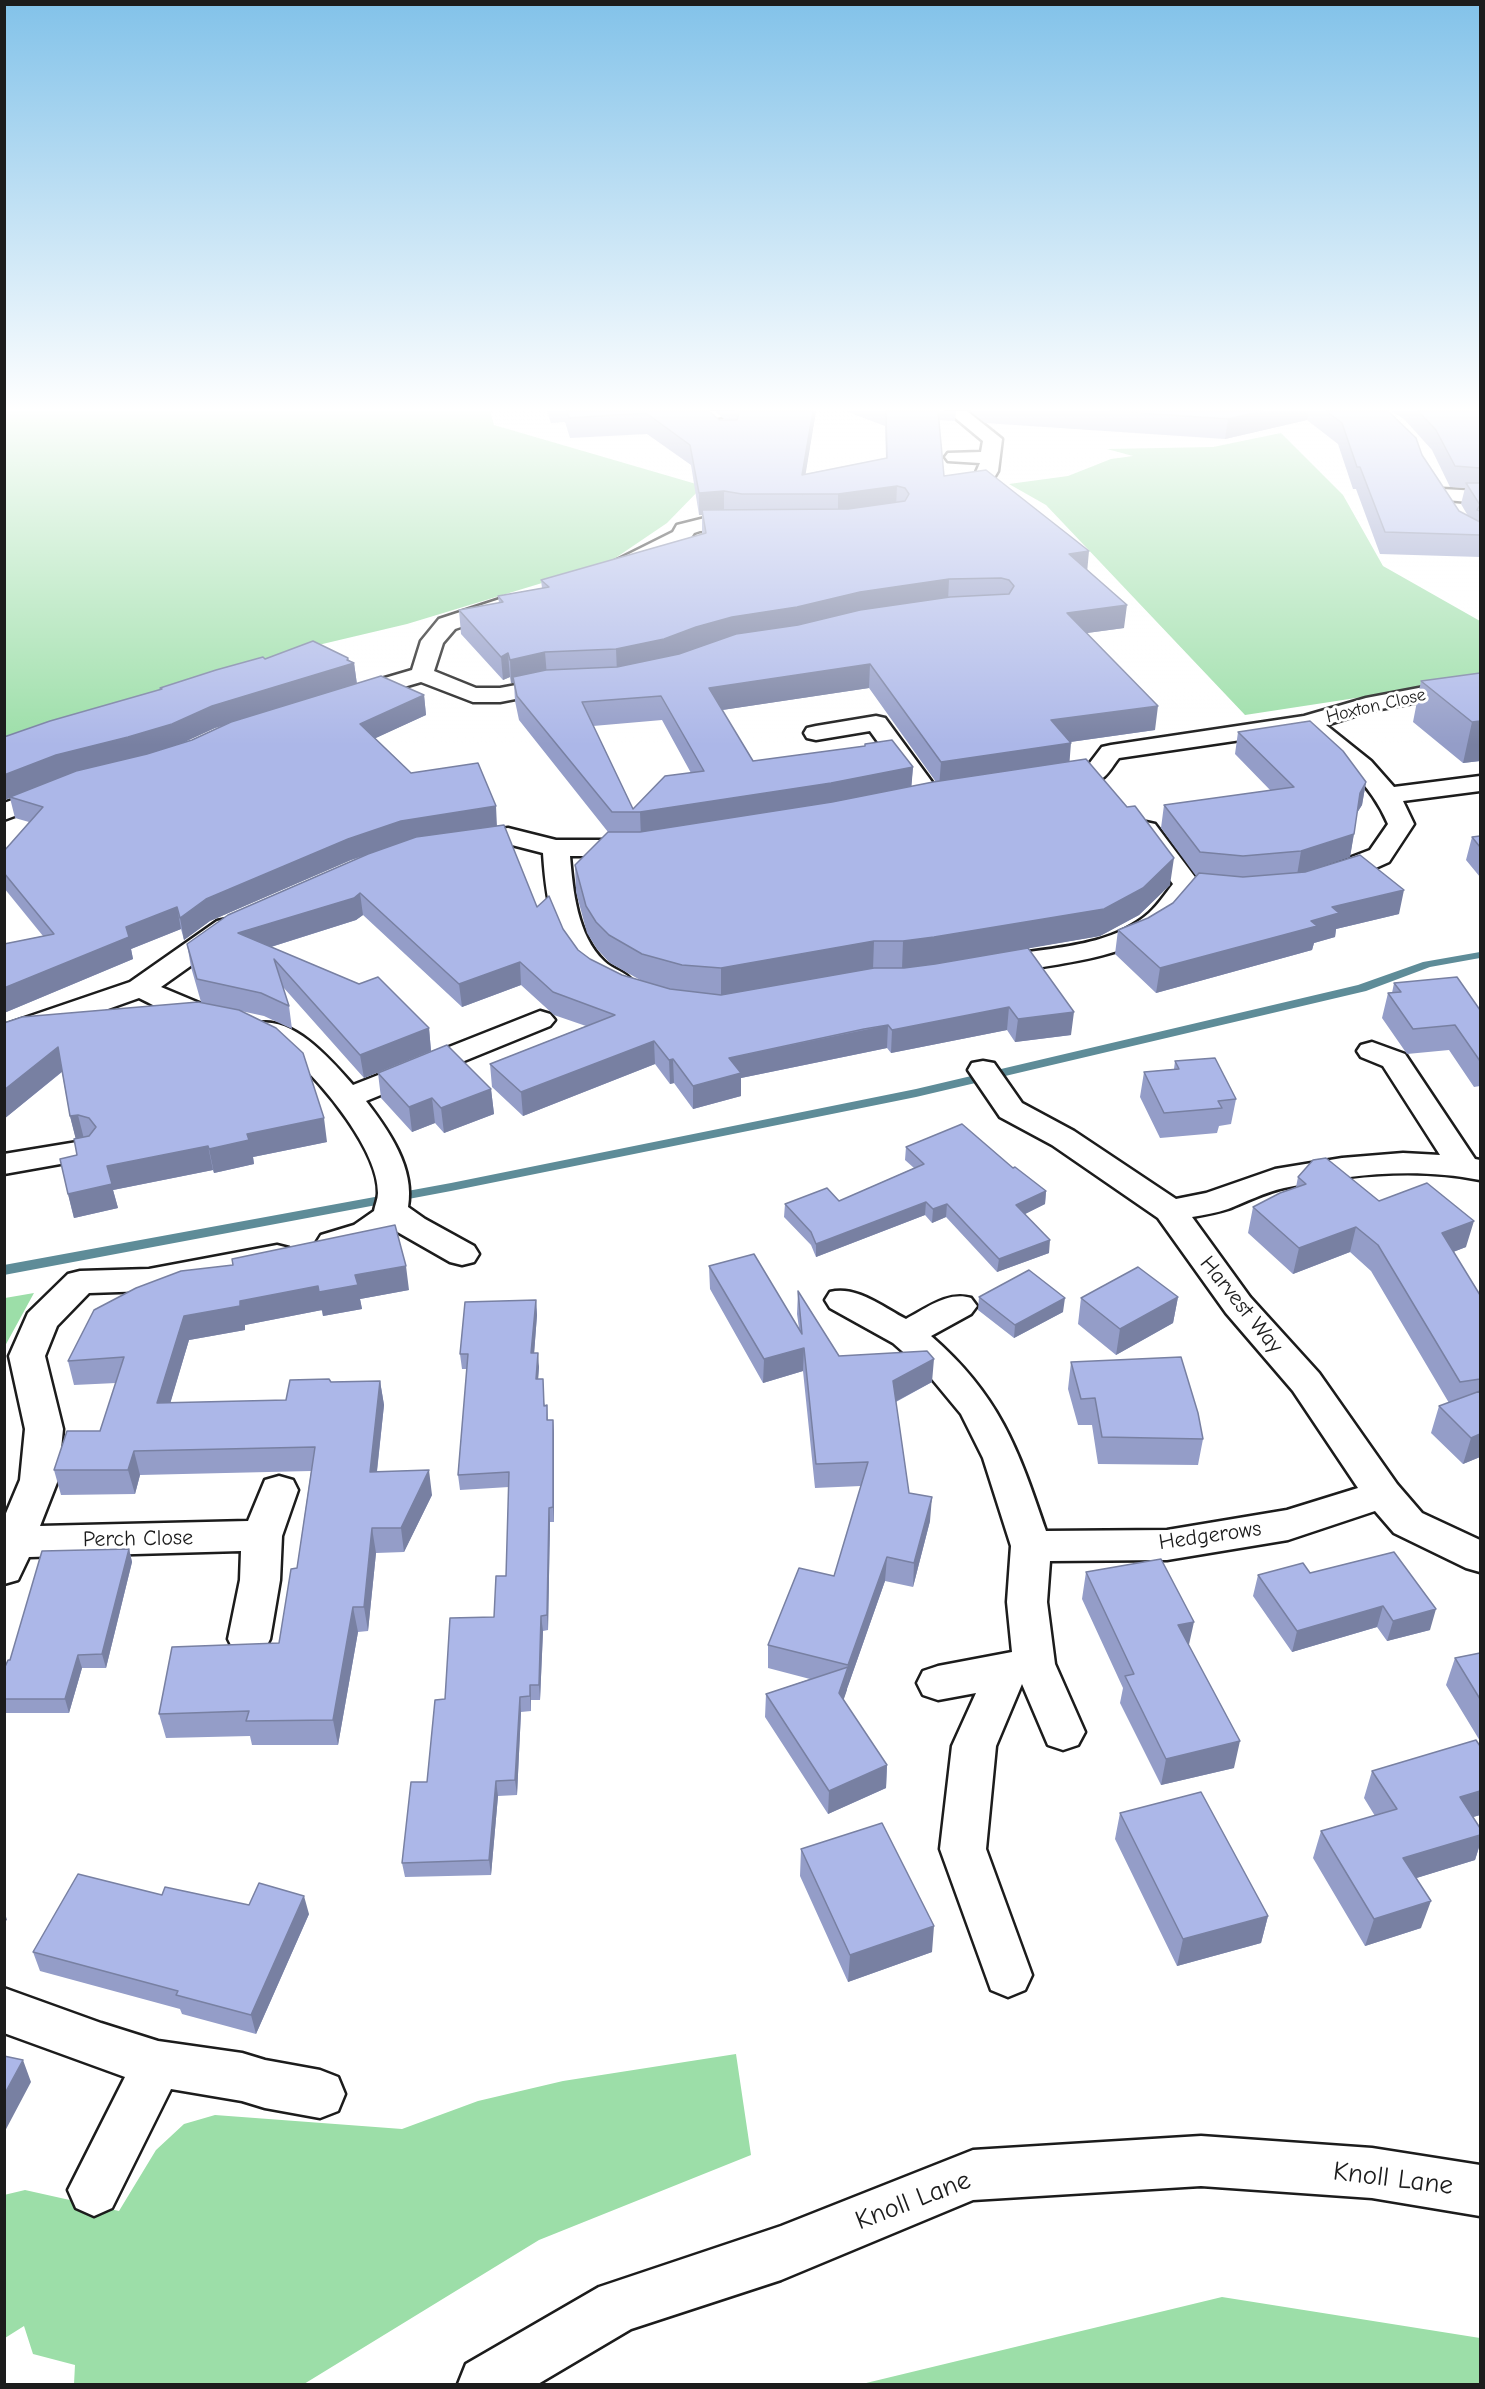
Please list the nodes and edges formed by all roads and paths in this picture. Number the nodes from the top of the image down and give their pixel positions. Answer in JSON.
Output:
{"nodes":[{"id":1,"x":705,"y":522,"type":"edge"},
{"id":2,"x":733,"y":522,"type":"edge"},
{"id":3,"x":774,"y":524,"type":"edge"},
{"id":4,"x":597,"y":576,"type":"edge"},
{"id":5,"x":519,"y":600,"type":"edge"},
{"id":6,"x":422,"y":674,"type":"junction"},
{"id":7,"x":585,"y":683,"type":"edge"},
{"id":8,"x":1480,"y":690,"type":"edge"},
{"id":9,"x":334,"y":701,"type":"edge"},
{"id":10,"x":1307,"y":723,"type":"junction"},
{"id":11,"x":816,"y":733,"type":"dead end"},
{"id":12,"x":1024,"y":784,"type":"edge"},
{"id":13,"x":71,"y":785,"type":"edge"},
{"id":14,"x":1479,"y":786,"type":"edge"},
{"id":15,"x":1387,"y":795,"type":"junction"},
{"id":16,"x":931,"y":798,"type":"edge"},
{"id":17,"x":12,"y":810,"type":"edge"},
{"id":18,"x":1131,"y":813,"type":"edge"},
{"id":19,"x":4,"y":828,"type":"edge"},
{"id":20,"x":443,"y":844,"type":"edge"},
{"id":21,"x":664,"y":844,"type":"edge"},
{"id":22,"x":556,"y":848,"type":"junction"},
{"id":23,"x":1300,"y":885,"type":"edge"},
{"id":24,"x":252,"y":916,"type":"edge"},
{"id":25,"x":968,"y":970,"type":"edge"},
{"id":26,"x":140,"y":988,"type":"junction"},
{"id":27,"x":638,"y":991,"type":"edge"},
{"id":28,"x":540,"y":1020,"type":"dead end"},
{"id":29,"x":4,"y":1037,"type":"edge"},
{"id":30,"x":1372,"y":1050,"type":"dead end"},
{"id":31,"x":983,"y":1070,"type":"dead end"},
{"id":32,"x":347,"y":1098,"type":"junction"},
{"id":33,"x":83,"y":1149,"type":"edge"},
{"id":34,"x":4,"y":1164,"type":"edge"},
{"id":35,"x":1472,"y":1168,"type":"edge"},
{"id":36,"x":391,"y":1211,"type":"junction"},
{"id":37,"x":1170,"y":1211,"type":"junction"},
{"id":38,"x":462,"y":1254,"type":"dead end"},
{"id":39,"x":842,"y":1300,"type":"dead end"},
{"id":40,"x":959,"y":1306,"type":"dead end"},
{"id":41,"x":906,"y":1334,"type":"junction"},
{"id":42,"x":279,"y":1490,"type":"dead end"},
{"id":43,"x":1383,"y":1494,"type":"junction"},
{"id":44,"x":262,"y":1536,"type":"junction"},
{"id":45,"x":1031,"y":1546,"type":"junction"},
{"id":46,"x":9,"y":1555,"type":"edge"},
{"id":47,"x":1480,"y":1557,"type":"edge"},
{"id":48,"x":249,"y":1639,"type":"dead end"},
{"id":49,"x":1021,"y":1667,"type":"junction"},
{"id":50,"x":938,"y":1683,"type":"dead end"},
{"id":51,"x":1063,"y":1732,"type":"dead end"},
{"id":52,"x":1008,"y":1975,"type":"dead end"},
{"id":53,"x":4,"y":2010,"type":"edge"},
{"id":54,"x":158,"y":2064,"type":"junction"},
{"id":55,"x":320,"y":2094,"type":"dead end"},
{"id":56,"x":94,"y":2190,"type":"dead end"},
{"id":57,"x":1480,"y":2191,"type":"edge"},
{"id":58,"x":486,"y":2385,"type":"edge"}],
"edges":[{"from":1,"to":4,"type":"street"},
{"from":2,"to":3,"type":"street"},
{"from":5,"to":6,"type":"street"},
{"from":6,"to":7,"type":"street"},
{"from":6,"to":9,"type":"street"},
{"from":8,"to":10,"type":"street","name":"Hoxton Close"},
{"from":10,"to":12,"type":"street","name":"Hoxton Close"},
{"from":10,"to":15,"type":"street"},
{"from":11,"to":16,"type":"street"},
{"from":13,"to":17,"type":"street"},
{"from":14,"to":15,"type":"street"},
{"from":15,"to":23,"type":"street"},
{"from":17,"to":19,"type":"street"},
{"from":18,"to":25,"type":"street"},
{"from":20,"to":22,"type":"street"},
{"from":21,"to":22,"type":"street"},
{"from":22,"to":27,"type":"street"},
{"from":24,"to":26,"type":"street"},
{"from":26,"to":29,"type":"street"},
{"from":26,"to":32,"type":"street"},
{"from":28,"to":32,"type":"street"},
{"from":30,"to":35,"type":"street"},
{"from":31,"to":37,"type":"street","name":"Harvest Way"},
{"from":32,"to":36,"type":"street"},
{"from":33,"to":34,"type":"street"},
{"from":35,"to":37,"type":"street"},
{"from":36,"to":38,"type":"street"},
{"from":36,"to":46,"type":"street"},
{"from":37,"to":43,"type":"street","name":"Harvest Way"},
{"from":39,"to":41,"type":"street"},
{"from":40,"to":41,"type":"street"},
{"from":41,"to":45,"type":"street"},
{"from":42,"to":44,"type":"street"},
{"from":43,"to":45,"type":"street","name":"Hedgerows"},
{"from":43,"to":47,"type":"street","name":"Harvest Way"},
{"from":44,"to":46,"type":"street","name":"Perch Close"},
{"from":44,"to":48,"type":"street"},
{"from":45,"to":49,"type":"street"},
{"from":49,"to":50,"type":"street"},
{"from":49,"to":51,"type":"street"},
{"from":49,"to":52,"type":"street"},
{"from":53,"to":54,"type":"street"},
{"from":54,"to":55,"type":"street"},
{"from":54,"to":56,"type":"street"},
{"from":57,"to":58,"type":"street","name":"Knoll Lane"}]}
